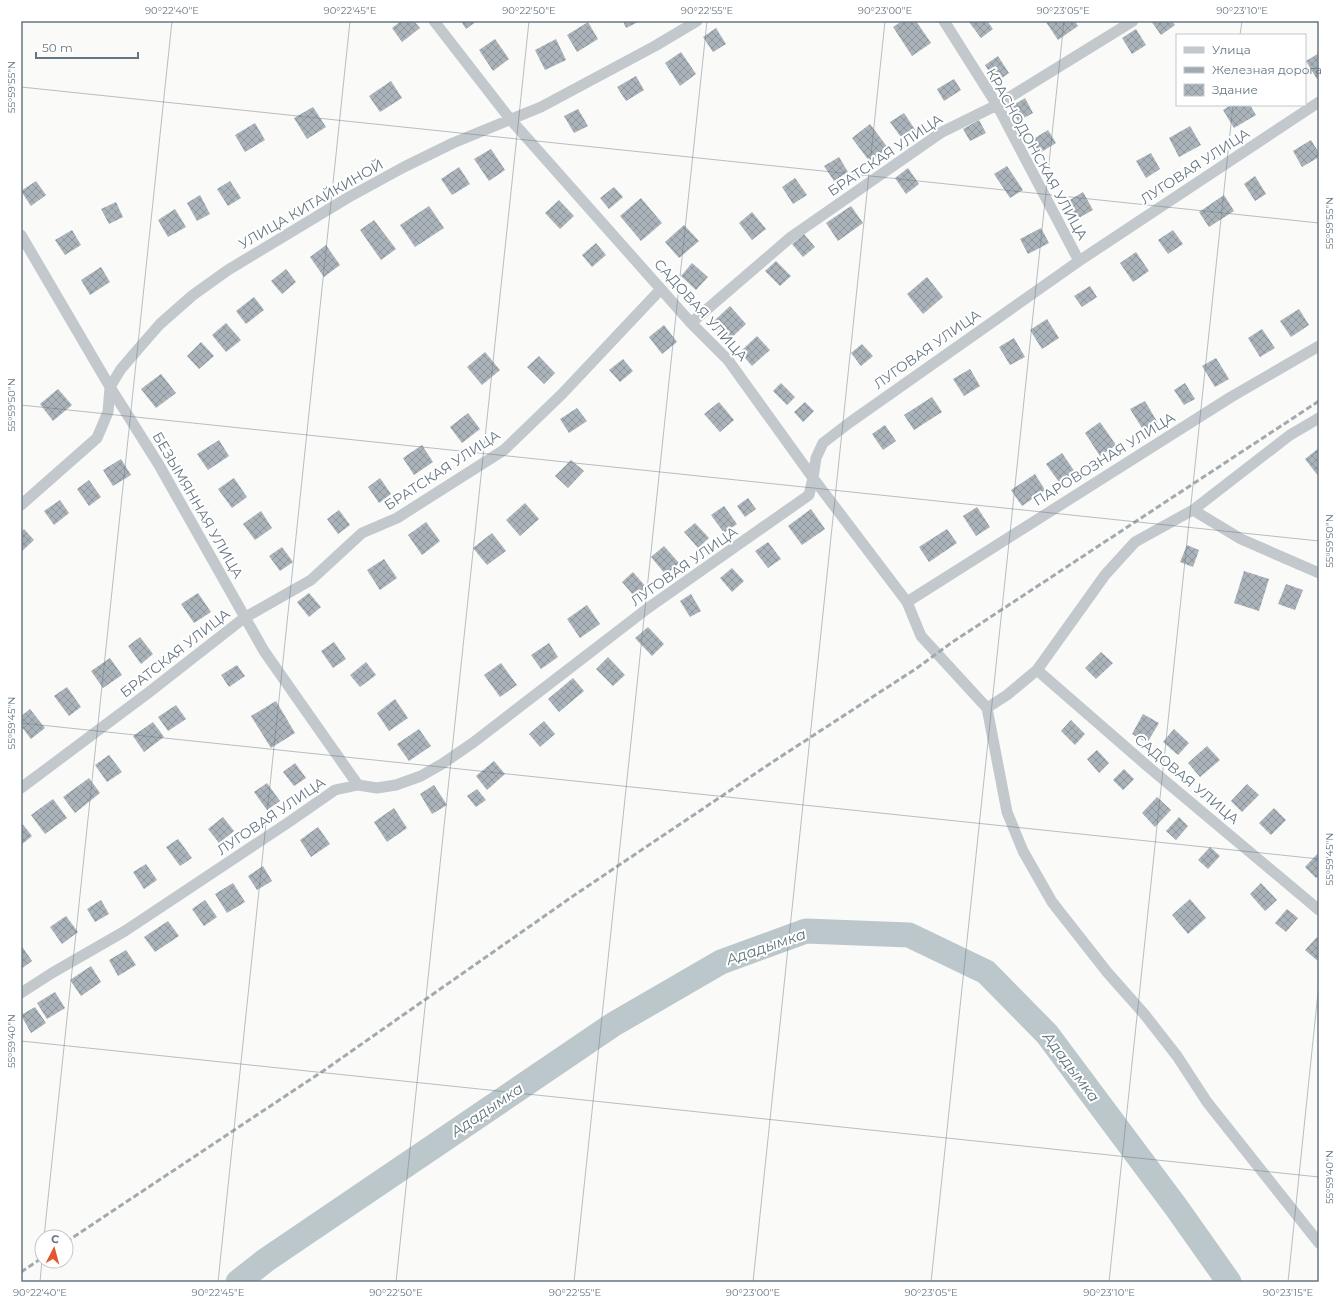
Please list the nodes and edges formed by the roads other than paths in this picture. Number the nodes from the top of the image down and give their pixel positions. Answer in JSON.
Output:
{"nodes":[{"id":1,"x":434,"y":21,"type":"edge"},
{"id":2,"x":697,"y":21,"type":"edge"},
{"id":3,"x":944,"y":21,"type":"edge"},
{"id":4,"x":1133,"y":21,"type":"edge"},
{"id":5,"x":1319,"y":102,"type":"edge"},
{"id":6,"x":997,"y":105,"type":"junction"},
{"id":7,"x":510,"y":119,"type":"junction"},
{"id":8,"x":21,"y":234,"type":"edge"},
{"id":9,"x":1078,"y":260,"type":"junction"},
{"id":10,"x":661,"y":289,"type":"junction"},
{"id":11,"x":691,"y":323,"type":"junction"},
{"id":12,"x":1319,"y":346,"type":"edge"},
{"id":13,"x":110,"y":387,"type":"junction"},
{"id":14,"x":1319,"y":418,"type":"edge"},
{"id":15,"x":813,"y":478,"type":"junction"},
{"id":16,"x":21,"y":505,"type":"edge"},
{"id":17,"x":1193,"y":510,"type":"junction"},
{"id":18,"x":1319,"y":573,"type":"edge"},
{"id":19,"x":907,"y":602,"type":"junction"},
{"id":20,"x":244,"y":618,"type":"junction"},
{"id":21,"x":1037,"y":670,"type":"junction"},
{"id":22,"x":986,"y":708,"type":"junction"},
{"id":23,"x":358,"y":785,"type":"junction"},
{"id":24,"x":21,"y":788,"type":"edge"},
{"id":25,"x":1319,"y":910,"type":"edge"},
{"id":26,"x":21,"y":994,"type":"edge"},
{"id":27,"x":1319,"y":1243,"type":"edge"}],
"edges":[{"from":1,"to":7,"type":"street","name":"САДОВАЯ УЛИЦА"},
{"from":2,"to":7,"type":"street","name":"УЛИЦА КИТАЙКИНОЙ"},
{"from":3,"to":6,"type":"street","name":"КРАСНОДОНСКАЯ УЛИЦА"},
{"from":4,"to":6,"type":"street","name":"БРАТСКАЯ УЛИЦА"},
{"from":5,"to":9,"type":"street","name":"ЛУГОВАЯ УЛИЦА"},
{"from":6,"to":9,"type":"street","name":"КРАСНОДОНСКАЯ УЛИЦА"},
{"from":6,"to":11,"type":"street","name":"БРАТСКАЯ УЛИЦА"},
{"from":7,"to":10,"type":"street","name":"САДОВАЯ УЛИЦА"},
{"from":7,"to":13,"type":"street","name":"УЛИЦА КИТАЙКИНОЙ"},
{"from":8,"to":13,"type":"street","name":"БЕЗЫМЯННАЯ УЛИЦА"},
{"from":9,"to":15,"type":"street","name":"ЛУГОВАЯ УЛИЦА"},
{"from":10,"to":11,"type":"street","name":"САДОВАЯ УЛИЦА"},
{"from":10,"to":20,"type":"street","name":"БРАТСКАЯ УЛИЦА"},
{"from":11,"to":15,"type":"street","name":"САДОВАЯ УЛИЦА"},
{"from":12,"to":19,"type":"street","name":"ПАРОВОЗНАЯ УЛИЦА"},
{"from":13,"to":16,"type":"street","name":"УЛИЦА КИТАЙКИНОЙ"},
{"from":13,"to":20,"type":"street","name":"БЕЗЫМЯННАЯ УЛИЦА"},
{"from":14,"to":17,"type":"street"},
{"from":15,"to":19,"type":"street","name":"САДОВАЯ УЛИЦА"},
{"from":15,"to":23,"type":"street","name":"ЛУГОВАЯ УЛИЦА"},
{"from":17,"to":18,"type":"street"},
{"from":17,"to":21,"type":"street"},
{"from":19,"to":22,"type":"street","name":"САДОВАЯ УЛИЦА"},
{"from":20,"to":23,"type":"street","name":"БЕЗЫМЯННАЯ УЛИЦА"},
{"from":20,"to":24,"type":"street","name":"БРАТСКАЯ УЛИЦА"},
{"from":21,"to":22,"type":"street"},
{"from":21,"to":25,"type":"street","name":"САДОВАЯ УЛИЦА"},
{"from":22,"to":27,"type":"street"},
{"from":23,"to":26,"type":"street","name":"ЛУГОВАЯ УЛИЦА"}]}
